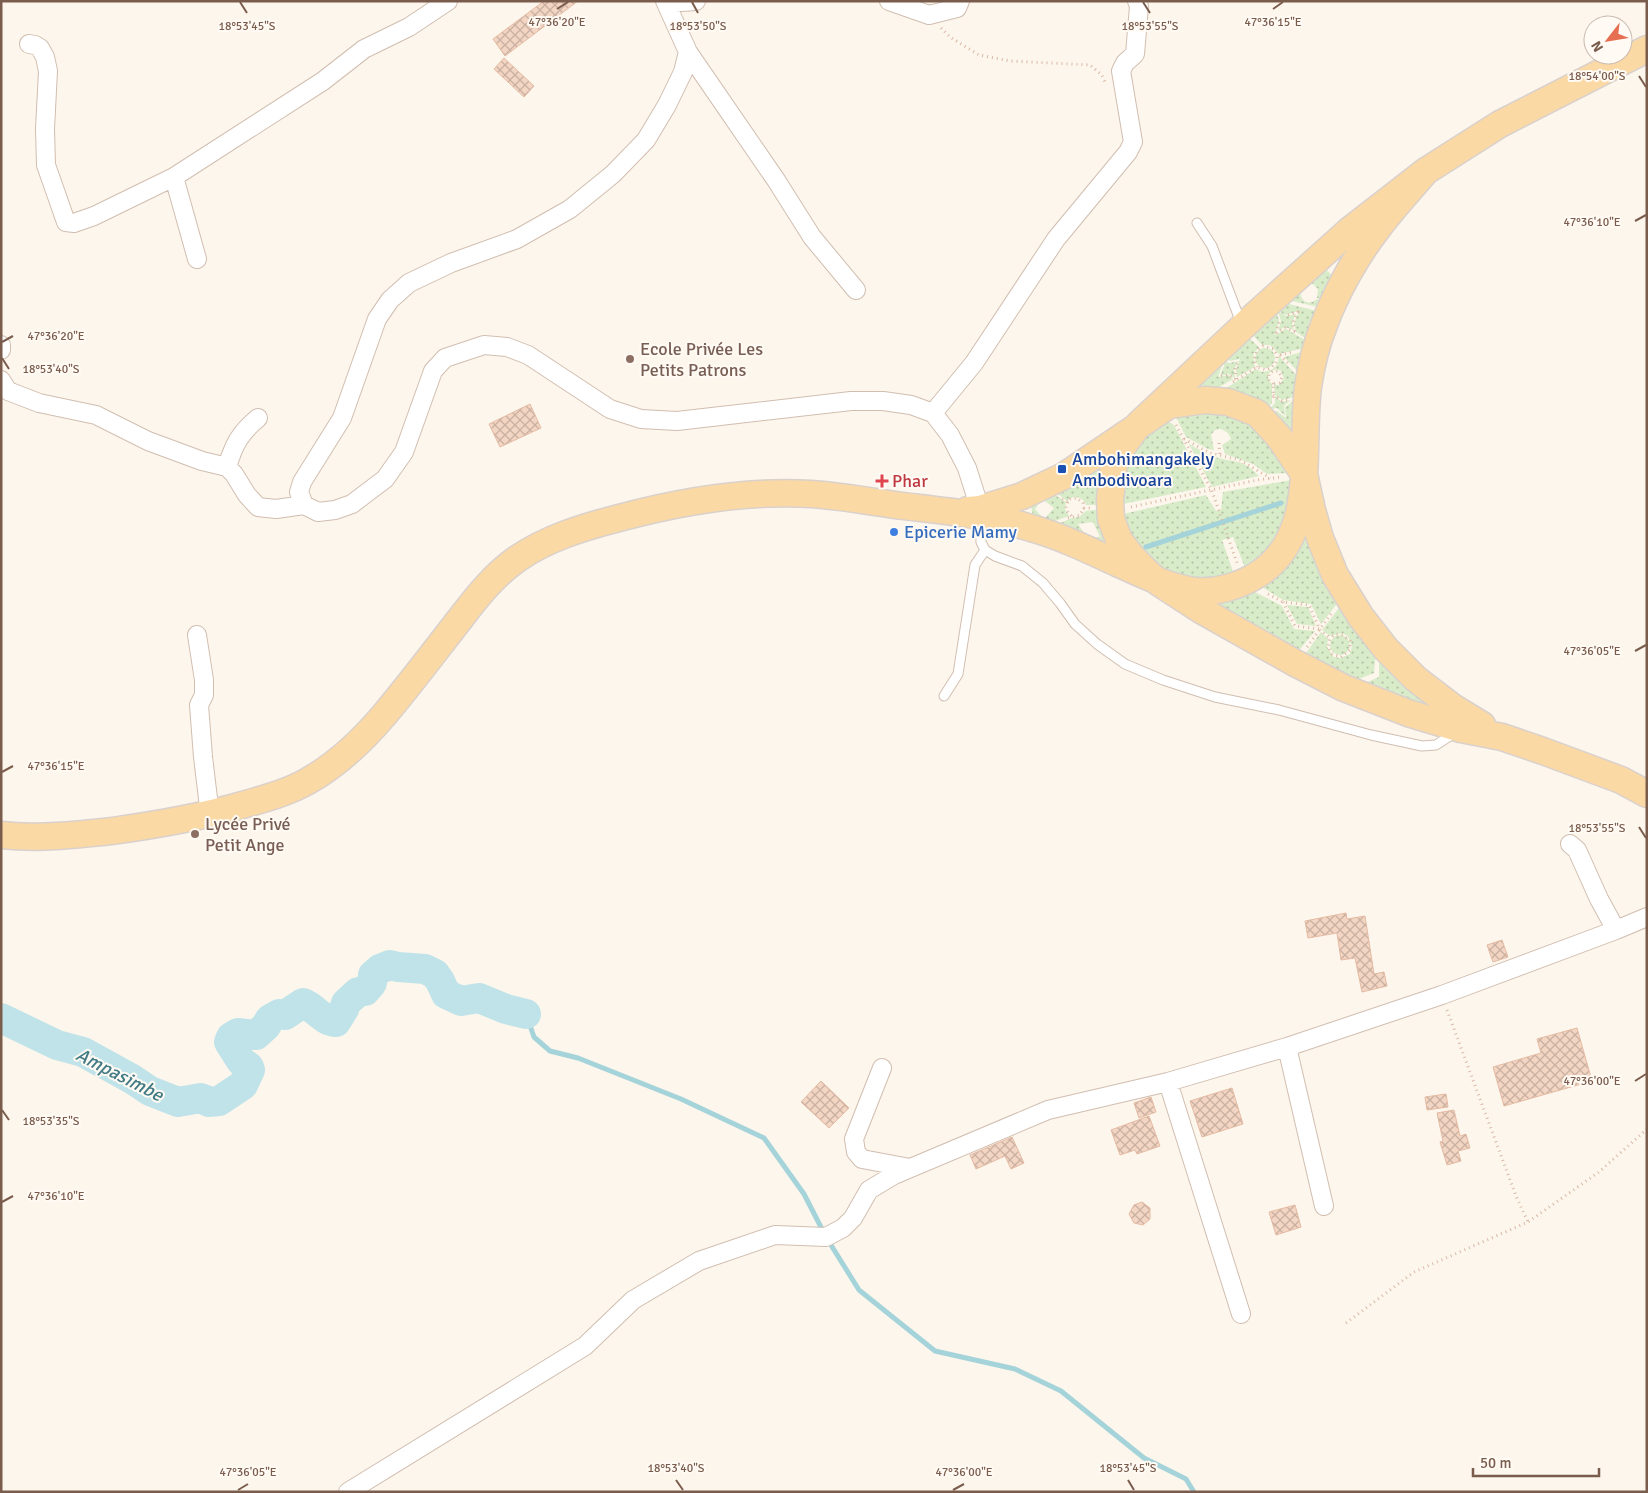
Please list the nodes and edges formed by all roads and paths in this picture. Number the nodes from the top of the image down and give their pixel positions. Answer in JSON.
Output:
{"nodes":[{"id":1,"x":448,"y":1,"type":"edge"},
{"id":2,"x":696,"y":1,"type":"edge"},
{"id":3,"x":889,"y":1,"type":"edge"},
{"id":4,"x":960,"y":1,"type":"edge"},
{"id":5,"x":1137,"y":1,"type":"edge"},
{"id":6,"x":665,"y":2,"type":"edge"},
{"id":7,"x":929,"y":15,"type":"junction"},
{"id":8,"x":29,"y":44,"type":"dead end"},
{"id":9,"x":1647,"y":49,"type":"edge"},
{"id":10,"x":688,"y":52,"type":"junction"},
{"id":11,"x":1106,"y":83,"type":"dead end"},
{"id":12,"x":1426,"y":172,"type":"junction"},
{"id":13,"x":174,"y":177,"type":"junction"},
{"id":14,"x":1197,"y":223,"type":"dead end"},
{"id":15,"x":197,"y":259,"type":"dead end"},
{"id":16,"x":856,"y":290,"type":"dead end"},
{"id":17,"x":1242,"y":327,"type":"junction"},
{"id":18,"x":1295,"y":332,"type":"dead end"},
{"id":19,"x":1276,"y":333,"type":"dead end"},
{"id":20,"x":1,"y":345,"type":"edge"},
{"id":21,"x":1,"y":350,"type":"edge"},
{"id":22,"x":1257,"y":367,"type":"junction"},
{"id":23,"x":1,"y":380,"type":"edge"},
{"id":24,"x":1273,"y":384,"type":"junction"},
{"id":25,"x":1205,"y":400,"type":"junction"},
{"id":26,"x":933,"y":413,"type":"junction"},
{"id":27,"x":1259,"y":416,"type":"junction"},
{"id":28,"x":258,"y":418,"type":"dead end"},
{"id":29,"x":1140,"y":424,"type":"junction"},
{"id":30,"x":1176,"y":424,"type":"dead end"},
{"id":31,"x":1184,"y":439,"type":"junction"},
{"id":32,"x":1219,"y":443,"type":"dead end"},
{"id":33,"x":1220,"y":456,"type":"junction"},
{"id":34,"x":227,"y":467,"type":"junction"},
{"id":35,"x":1304,"y":474,"type":"junction"},
{"id":36,"x":1270,"y":478,"type":"junction"},
{"id":37,"x":1044,"y":486,"type":"junction"},
{"id":38,"x":1212,"y":491,"type":"junction"},
{"id":39,"x":1068,"y":502,"type":"junction"},
{"id":40,"x":304,"y":505,"type":"junction"},
{"id":41,"x":1110,"y":511,"type":"junction"},
{"id":42,"x":980,"y":512,"type":"junction"},
{"id":43,"x":1072,"y":517,"type":"dead end"},
{"id":44,"x":1229,"y":540,"type":"dead end"},
{"id":45,"x":985,"y":550,"type":"junction"},
{"id":46,"x":1158,"y":582,"type":"junction"},
{"id":47,"x":1245,"y":582,"type":"junction"},
{"id":48,"x":1346,"y":592,"type":"junction"},
{"id":49,"x":1283,"y":602,"type":"junction"},
{"id":50,"x":1320,"y":630,"type":"junction"},
{"id":51,"x":197,"y":635,"type":"dead end"},
{"id":52,"x":1330,"y":638,"type":"junction"},
{"id":53,"x":1295,"y":663,"type":"junction"},
{"id":54,"x":944,"y":696,"type":"dead end"},
{"id":55,"x":1461,"y":729,"type":"junction"},
{"id":56,"x":1502,"y":737,"type":"junction"},
{"id":57,"x":1647,"y":794,"type":"edge"},
{"id":58,"x":210,"y":815,"type":"junction"},
{"id":59,"x":1,"y":835,"type":"edge"},
{"id":60,"x":1570,"y":844,"type":"dead end"},
{"id":61,"x":1647,"y":917,"type":"edge"},
{"id":62,"x":1616,"y":930,"type":"junction"},
{"id":63,"x":1442,"y":995,"type":"junction"},
{"id":64,"x":1287,"y":1047,"type":"junction"},
{"id":65,"x":882,"y":1068,"type":"dead end"},
{"id":66,"x":1168,"y":1082,"type":"junction"},
{"id":67,"x":1647,"y":1130,"type":"edge"},
{"id":68,"x":910,"y":1168,"type":"junction"},
{"id":69,"x":1324,"y":1206,"type":"dead end"},
{"id":70,"x":1528,"y":1222,"type":"junction"},
{"id":71,"x":1241,"y":1314,"type":"dead end"},
{"id":72,"x":1346,"y":1323,"type":"dead end"},
{"id":73,"x":348,"y":1492,"type":"edge"}],
"edges":[{"from":1,"to":13,"type":"street"},
{"from":2,"to":6,"type":"street"},
{"from":3,"to":7,"type":"street"},
{"from":4,"to":7,"type":"street"},
{"from":5,"to":26,"type":"street"},
{"from":6,"to":10,"type":"street"},
{"from":7,"to":11,"type":"path"},
{"from":8,"to":13,"type":"street"},
{"from":9,"to":12,"type":"main road"},
{"from":10,"to":16,"type":"street"},
{"from":10,"to":40,"type":"street"},
{"from":12,"to":17,"type":"main road"},
{"from":12,"to":35,"type":"main road"},
{"from":13,"to":15,"type":"street"},
{"from":14,"to":17,"type":"lane"},
{"from":17,"to":29,"type":"main road"},
{"from":18,"to":19,"type":"path"},
{"from":20,"to":21,"type":"street"},
{"from":22,"to":22,"type":"path"},
{"from":22,"to":25,"type":"path"},
{"from":23,"to":34,"type":"street"},
{"from":24,"to":24,"type":"path"},
{"from":24,"to":27,"type":"path"},
{"from":25,"to":27,"type":"main road"},
{"from":25,"to":29,"type":"main road"},
{"from":26,"to":40,"type":"street"},
{"from":26,"to":42,"type":"street"},
{"from":27,"to":35,"type":"main road"},
{"from":28,"to":34,"type":"street"},
{"from":29,"to":37,"type":"main road"},
{"from":29,"to":41,"type":"main road"},
{"from":30,"to":31,"type":"path"},
{"from":31,"to":33,"type":"path"},
{"from":31,"to":38,"type":"path"},
{"from":32,"to":33,"type":"path"},
{"from":33,"to":36,"type":"path"},
{"from":34,"to":40,"type":"street"},
{"from":35,"to":36,"type":"path"},
{"from":35,"to":47,"type":"main road"},
{"from":35,"to":48,"type":"main road"},
{"from":36,"to":38,"type":"path"},
{"from":37,"to":39,"type":"path"},
{"from":37,"to":42,"type":"main road"},
{"from":38,"to":41,"type":"path"},
{"from":38,"to":44,"type":"path"},
{"from":39,"to":41,"type":"path"},
{"from":39,"to":43,"type":"path"},
{"from":41,"to":46,"type":"main road"},
{"from":42,"to":45,"type":"lane"},
{"from":42,"to":46,"type":"main road"},
{"from":42,"to":58,"type":"main road"},
{"from":45,"to":54,"type":"lane"},
{"from":45,"to":55,"type":"lane"},
{"from":46,"to":47,"type":"main road"},
{"from":46,"to":53,"type":"main road"},
{"from":47,"to":49,"type":"path"},
{"from":48,"to":50,"type":"path"},
{"from":48,"to":56,"type":"main road"},
{"from":49,"to":50,"type":"path"},
{"from":49,"to":50,"type":"path"},
{"from":50,"to":52,"type":"path"},
{"from":50,"to":53,"type":"path"},
{"from":51,"to":58,"type":"street"},
{"from":52,"to":52,"type":"path"},
{"from":53,"to":55,"type":"main road"},
{"from":55,"to":56,"type":"main road"},
{"from":56,"to":57,"type":"main road"},
{"from":58,"to":59,"type":"main road"},
{"from":60,"to":62,"type":"street"},
{"from":61,"to":62,"type":"street"},
{"from":62,"to":63,"type":"street"},
{"from":63,"to":64,"type":"street"},
{"from":63,"to":70,"type":"path"},
{"from":64,"to":66,"type":"street"},
{"from":64,"to":69,"type":"street"},
{"from":65,"to":68,"type":"street"},
{"from":66,"to":68,"type":"street"},
{"from":66,"to":71,"type":"street"},
{"from":67,"to":70,"type":"path"},
{"from":68,"to":73,"type":"street"},
{"from":70,"to":72,"type":"path"}]}
